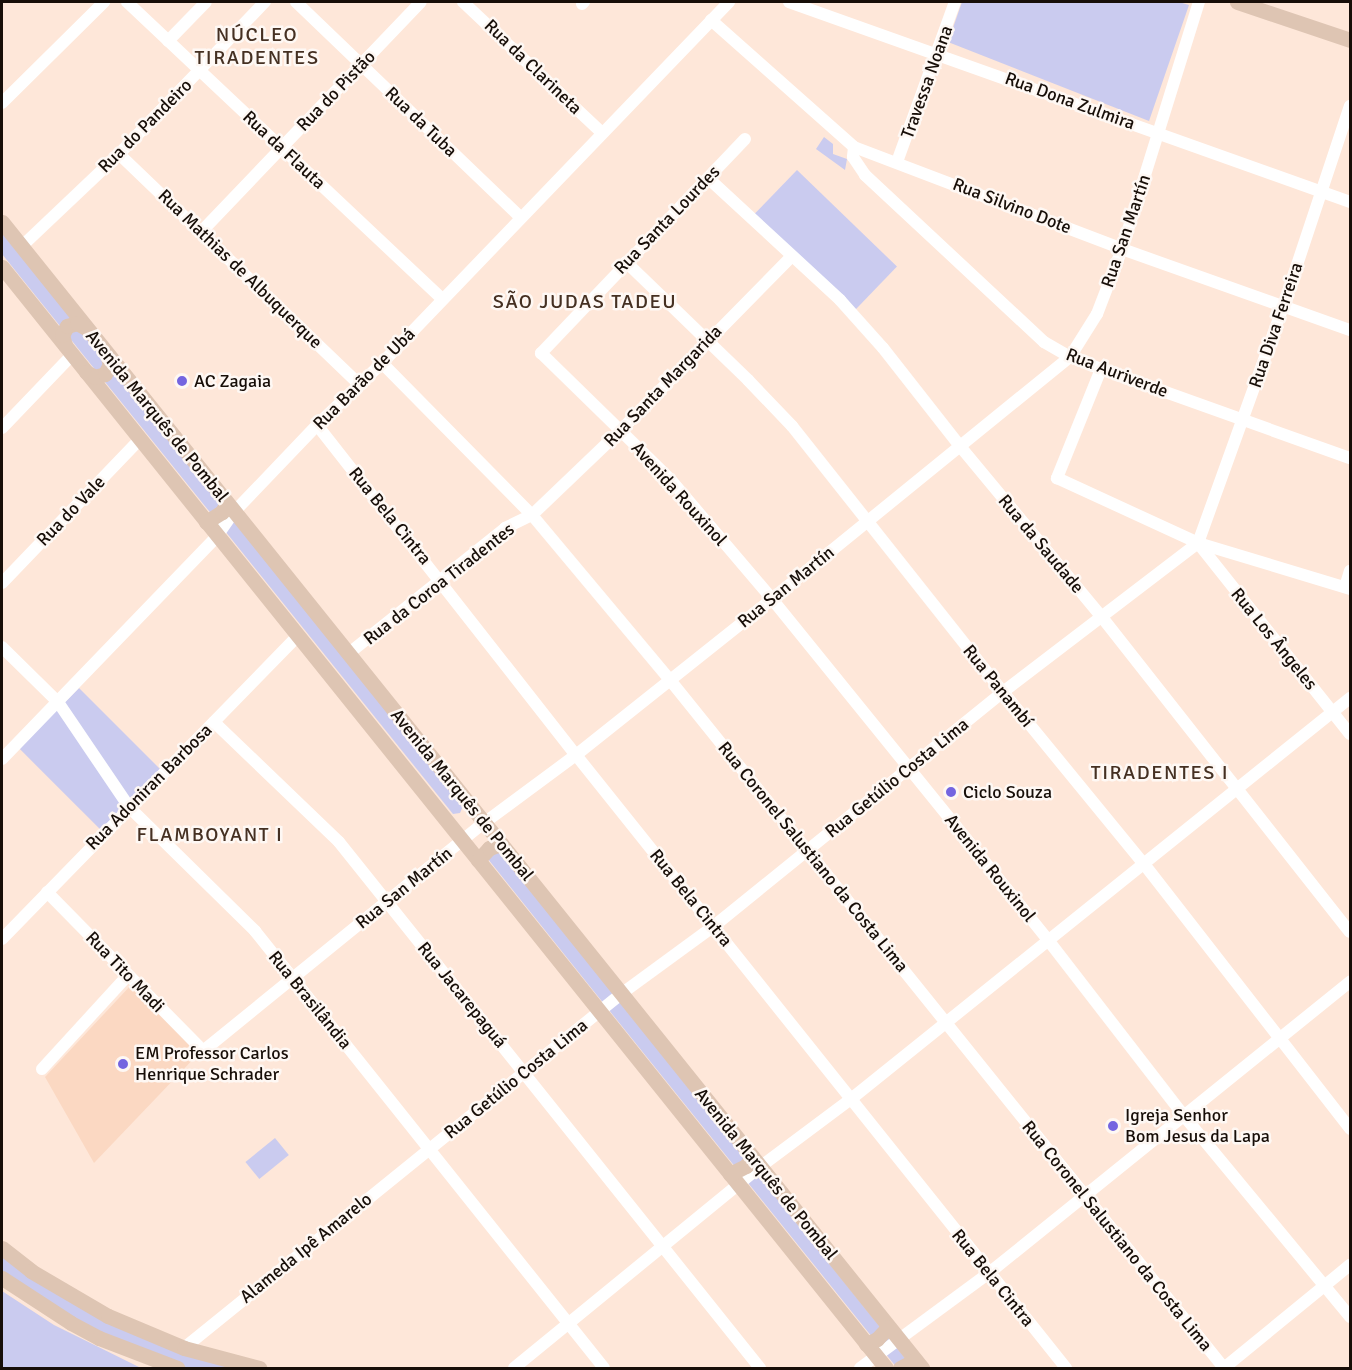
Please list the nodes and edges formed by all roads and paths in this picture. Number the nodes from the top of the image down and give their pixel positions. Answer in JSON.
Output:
{"nodes":[{"id":1,"x":104,"y":2,"type":"edge"},
{"id":2,"x":127,"y":2,"type":"edge"},
{"id":3,"x":206,"y":2,"type":"edge"},
{"id":4,"x":265,"y":2,"type":"edge"},
{"id":5,"x":296,"y":2,"type":"edge"},
{"id":6,"x":421,"y":2,"type":"edge"},
{"id":7,"x":464,"y":2,"type":"edge"},
{"id":8,"x":729,"y":2,"type":"edge"},
{"id":9,"x":789,"y":2,"type":"edge"},
{"id":10,"x":955,"y":2,"type":"edge"},
{"id":11,"x":1199,"y":2,"type":"edge"},
{"id":12,"x":1237,"y":2,"type":"edge"},
{"id":13,"x":1257,"y":5,"type":"edge"},
{"id":14,"x":711,"y":20,"type":"junction"},
{"id":15,"x":1350,"y":40,"type":"edge"},
{"id":16,"x":168,"y":41,"type":"junction"},
{"id":17,"x":938,"y":52,"type":"junction"},
{"id":18,"x":361,"y":64,"type":"junction"},
{"id":19,"x":200,"y":70,"type":"junction"},
{"id":20,"x":2,"y":103,"type":"edge"},
{"id":21,"x":1350,"y":106,"type":"edge"},
{"id":22,"x":602,"y":133,"type":"junction"},
{"id":23,"x":1158,"y":134,"type":"junction"},
{"id":24,"x":745,"y":139,"type":"dead end"},
{"id":25,"x":854,"y":147,"type":"junction"},
{"id":26,"x":282,"y":148,"type":"junction"},
{"id":27,"x":119,"y":154,"type":"junction"},
{"id":28,"x":897,"y":162,"type":"junction"},
{"id":29,"x":708,"y":178,"type":"junction"},
{"id":30,"x":1320,"y":191,"type":"junction"},
{"id":31,"x":1350,"y":202,"type":"edge"},
{"id":32,"x":520,"y":217,"type":"junction"},
{"id":33,"x":2,"y":222,"type":"edge"},
{"id":34,"x":201,"y":232,"type":"junction"},
{"id":35,"x":21,"y":247,"type":"junction"},
{"id":36,"x":1122,"y":249,"type":"junction"},
{"id":37,"x":792,"y":256,"type":"junction"},
{"id":38,"x":626,"y":262,"type":"junction"},
{"id":39,"x":2,"y":267,"type":"edge"},
{"id":40,"x":442,"y":299,"type":"junction"},
{"id":41,"x":1283,"y":307,"type":"junction"},
{"id":42,"x":86,"y":328,"type":"junction"},
{"id":43,"x":1350,"y":330,"type":"edge"},
{"id":44,"x":707,"y":341,"type":"junction"},
{"id":45,"x":68,"y":350,"type":"junction"},
{"id":46,"x":541,"y":353,"type":"joint"},
{"id":47,"x":107,"y":354,"type":"junction"},
{"id":48,"x":1070,"y":357,"type":"junction"},
{"id":49,"x":382,"y":363,"type":"junction"},
{"id":50,"x":1101,"y":369,"type":"junction"},
{"id":51,"x":86,"y":372,"type":"junction"},
{"id":52,"x":360,"y":385,"type":"junction"},
{"id":53,"x":1243,"y":420,"type":"junction"},
{"id":54,"x":317,"y":425,"type":"junction"},
{"id":55,"x":2,"y":428,"type":"edge"},
{"id":56,"x":620,"y":431,"type":"junction"},
{"id":57,"x":140,"y":439,"type":"junction"},
{"id":58,"x":959,"y":445,"type":"junction"},
{"id":59,"x":1350,"y":458,"type":"edge"},
{"id":60,"x":231,"y":508,"type":"junction"},
{"id":61,"x":532,"y":515,"type":"junction"},
{"id":62,"x":206,"y":522,"type":"junction"},
{"id":63,"x":867,"y":522,"type":"junction"},
{"id":64,"x":217,"y":536,"type":"junction"},
{"id":65,"x":254,"y":536,"type":"junction"},
{"id":66,"x":1198,"y":543,"type":"junction"},
{"id":67,"x":233,"y":555,"type":"junction"},
{"id":68,"x":1350,"y":571,"type":"edge"},
{"id":69,"x":442,"y":580,"type":"junction"},
{"id":70,"x":2,"y":583,"type":"edge"},
{"id":71,"x":1348,"y":588,"type":"edge"},
{"id":72,"x":772,"y":599,"type":"junction"},
{"id":73,"x":1101,"y":616,"type":"junction"},
{"id":74,"x":298,"y":636,"type":"junction"},
{"id":75,"x":2,"y":647,"type":"edge"},
{"id":76,"x":348,"y":654,"type":"junction"},
{"id":77,"x":670,"y":680,"type":"junction"},
{"id":78,"x":1003,"y":692,"type":"junction"},
{"id":79,"x":1350,"y":698,"type":"edge"},
{"id":80,"x":58,"y":702,"type":"junction"},
{"id":81,"x":1333,"y":712,"type":"junction"},
{"id":82,"x":214,"y":722,"type":"junction"},
{"id":83,"x":1350,"y":734,"type":"edge"},
{"id":84,"x":576,"y":755,"type":"junction"},
{"id":85,"x":2,"y":759,"type":"edge"},
{"id":86,"x":910,"y":767,"type":"junction"},
{"id":87,"x":1238,"y":788,"type":"junction"},
{"id":88,"x":129,"y":807,"type":"junction"},
{"id":89,"x":479,"y":817,"type":"junction"},
{"id":90,"x":458,"y":835,"type":"junction"},
{"id":91,"x":501,"y":844,"type":"junction"},
{"id":92,"x":807,"y":851,"type":"junction"},
{"id":93,"x":478,"y":860,"type":"junction"},
{"id":94,"x":1144,"y":864,"type":"junction"},
{"id":95,"x":47,"y":892,"type":"junction"},
{"id":96,"x":387,"y":902,"type":"junction"},
{"id":97,"x":714,"y":926,"type":"junction"},
{"id":98,"x":1350,"y":932,"type":"edge"},
{"id":99,"x":2,"y":939,"type":"edge"},
{"id":100,"x":1048,"y":940,"type":"junction"},
{"id":101,"x":128,"y":975,"type":"junction"},
{"id":102,"x":292,"y":978,"type":"junction"},
{"id":103,"x":1350,"y":982,"type":"edge"},
{"id":104,"x":616,"y":988,"type":"junction"},
{"id":105,"x":594,"y":1005,"type":"junction"},
{"id":106,"x":637,"y":1014,"type":"junction"},
{"id":107,"x":946,"y":1023,"type":"junction"},
{"id":108,"x":617,"y":1034,"type":"junction"},
{"id":109,"x":1280,"y":1037,"type":"junction"},
{"id":110,"x":203,"y":1051,"type":"joint"},
{"id":111,"x":42,"y":1069,"type":"dead end"},
{"id":112,"x":523,"y":1072,"type":"junction"},
{"id":113,"x":851,"y":1100,"type":"junction"},
{"id":114,"x":1184,"y":1116,"type":"junction"},
{"id":115,"x":1349,"y":1123,"type":"edge"},
{"id":116,"x":429,"y":1148,"type":"junction"},
{"id":117,"x":756,"y":1162,"type":"junction"},
{"id":118,"x":734,"y":1179,"type":"junction"},
{"id":119,"x":777,"y":1188,"type":"junction"},
{"id":120,"x":1085,"y":1196,"type":"junction"},
{"id":121,"x":756,"y":1207,"type":"junction"},
{"id":122,"x":662,"y":1246,"type":"junction"},
{"id":123,"x":2,"y":1248,"type":"edge"},
{"id":124,"x":1350,"y":1265,"type":"edge"},
{"id":125,"x":989,"y":1273,"type":"junction"},
{"id":126,"x":2,"y":1278,"type":"edge"},
{"id":127,"x":1325,"y":1286,"type":"junction"},
{"id":128,"x":1350,"y":1317,"type":"edge"},
{"id":129,"x":568,"y":1322,"type":"junction"},
{"id":130,"x":893,"y":1333,"type":"junction"},
{"id":131,"x":866,"y":1344,"type":"junction"},
{"id":132,"x":184,"y":1348,"type":"junction"},
{"id":133,"x":876,"y":1356,"type":"junction"},
{"id":134,"x":918,"y":1364,"type":"edge"},
{"id":135,"x":177,"y":1368,"type":"edge"},
{"id":136,"x":259,"y":1368,"type":"edge"},
{"id":137,"x":514,"y":1368,"type":"edge"},
{"id":138,"x":604,"y":1368,"type":"edge"},
{"id":139,"x":760,"y":1368,"type":"edge"},
{"id":140,"x":860,"y":1368,"type":"edge"},
{"id":141,"x":886,"y":1368,"type":"edge"},
{"id":142,"x":900,"y":1368,"type":"edge"},
{"id":143,"x":1066,"y":1368,"type":"edge"},
{"id":144,"x":1224,"y":1368,"type":"edge"}],
"edges":[{"from":1,"to":20,"type":"street"},
{"from":2,"to":16,"type":"street","name":"Rua da Flauta"},
{"from":3,"to":16,"type":"street"},
{"from":4,"to":19,"type":"street","name":"Rua do Pandeiro"},
{"from":5,"to":18,"type":"street","name":"Rua da Tuba"},
{"from":6,"to":18,"type":"street","name":"Rua do Pistão"},
{"from":7,"to":22,"type":"street","name":"Rua da Clarineta"},
{"from":8,"to":14,"type":"street","name":"Rua Barão de Ubá"},
{"from":9,"to":17,"type":"street","name":"Rua Dona Zulmira"},
{"from":10,"to":17,"type":"street","name":"Travessa Noana"},
{"from":11,"to":23,"type":"street","name":"Rua San Martín"},
{"from":12,"to":13,"type":"main road"},
{"from":13,"to":15,"type":"main road"},
{"from":14,"to":22,"type":"street","name":"Rua Barão de Ubá"},
{"from":14,"to":25,"type":"street","name":"Rua Silvino Dote"},
{"from":16,"to":19,"type":"street","name":"Rua da Flauta"},
{"from":17,"to":23,"type":"street","name":"Rua Dona Zulmira"},
{"from":17,"to":28,"type":"street","name":"Travessa Noana"},
{"from":18,"to":26,"type":"street","name":"Rua do Pistão"},
{"from":18,"to":32,"type":"street","name":"Rua da Tuba"},
{"from":19,"to":26,"type":"street","name":"Rua da Flauta"},
{"from":19,"to":27,"type":"street","name":"Rua do Pandeiro"},
{"from":21,"to":30,"type":"street","name":"Rua Diva Ferreira"},
{"from":22,"to":32,"type":"street","name":"Rua Barão de Ubá"},
{"from":23,"to":30,"type":"street","name":"Rua Dona Zulmira"},
{"from":23,"to":36,"type":"street","name":"Rua San Martín"},
{"from":24,"to":29,"type":"street","name":"Rua Santa Lourdes"},
{"from":25,"to":28,"type":"street","name":"Rua Silvino Dote"},
{"from":25,"to":48,"type":"street","name":"Rua Auriverde"},
{"from":26,"to":34,"type":"street","name":"Rua do Pistão"},
{"from":26,"to":40,"type":"street","name":"Rua da Flauta"},
{"from":27,"to":34,"type":"street","name":"Rua Mathias de Albuquerque"},
{"from":27,"to":35,"type":"street","name":"Rua do Pandeiro"},
{"from":28,"to":36,"type":"street","name":"Rua Silvino Dote"},
{"from":29,"to":37,"type":"street","name":"Rua da Saudade"},
{"from":29,"to":38,"type":"street","name":"Rua Santa Lourdes"},
{"from":30,"to":31,"type":"street","name":"Rua Dona Zulmira"},
{"from":30,"to":41,"type":"street","name":"Rua Diva Ferreira"},
{"from":32,"to":40,"type":"street","name":"Rua Barão de Ubá"},
{"from":33,"to":35,"type":"main road","name":"Avenida Marquês de Pombal"},
{"from":34,"to":52,"type":"street","name":"Rua Mathias de Albuquerque"},
{"from":35,"to":42,"type":"main road","name":"Avenida Marquês de Pombal"},
{"from":36,"to":41,"type":"street","name":"Rua Silvino Dote"},
{"from":36,"to":48,"type":"street","name":"Rua San Martín"},
{"from":37,"to":44,"type":"street","name":"Rua Santa Margarida"},
{"from":37,"to":58,"type":"street","name":"Rua da Saudade"},
{"from":38,"to":44,"type":"street","name":"Rua Panambí"},
{"from":38,"to":46,"type":"street","name":"Rua Santa Lourdes"},
{"from":39,"to":45,"type":"main road","name":"Avenida Marquês de Pombal"},
{"from":40,"to":49,"type":"street","name":"Rua Barão de Ubá"},
{"from":41,"to":43,"type":"street","name":"Rua Silvino Dote"},
{"from":41,"to":53,"type":"street","name":"Rua Diva Ferreira"},
{"from":42,"to":45,"type":"main road"},
{"from":42,"to":47,"type":"main road","name":"Avenida Marquês de Pombal"},
{"from":44,"to":56,"type":"street","name":"Rua Santa Margarida"},
{"from":44,"to":63,"type":"street","name":"Rua Panambí"},
{"from":45,"to":51,"type":"main road","name":"Avenida Marquês de Pombal"},
{"from":45,"to":55,"type":"street"},
{"from":46,"to":56,"type":"street","name":"Avenida Rouxinol"},
{"from":47,"to":51,"type":"main road"},
{"from":47,"to":60,"type":"main road","name":"Avenida Marquês de Pombal"},
{"from":48,"to":50,"type":"street","name":"Rua Auriverde"},
{"from":48,"to":58,"type":"street","name":"Rua San Martín"},
{"from":49,"to":52,"type":"street","name":"Rua Barão de Ubá"},
{"from":49,"to":61,"type":"street","name":"Rua Coronel Salustiano da Costa Lima"},
{"from":50,"to":53,"type":"street","name":"Rua Auriverde"},
{"from":50,"to":66,"type":"street"},
{"from":51,"to":57,"type":"main road","name":"Avenida Marquês de Pombal"},
{"from":52,"to":54,"type":"street","name":"Rua Barão de Ubá"},
{"from":53,"to":59,"type":"street","name":"Rua Auriverde"},
{"from":53,"to":66,"type":"street","name":"Rua Diva Ferreira"},
{"from":54,"to":60,"type":"street","name":"Rua Barão de Ubá"},
{"from":54,"to":69,"type":"street","name":"Rua Bela Cintra"},
{"from":56,"to":61,"type":"street","name":"Rua Santa Margarida"},
{"from":56,"to":72,"type":"street","name":"Avenida Rouxinol"},
{"from":57,"to":62,"type":"main road","name":"Avenida Marquês de Pombal"},
{"from":57,"to":70,"type":"street","name":"Rua do Vale"},
{"from":58,"to":63,"type":"street","name":"Rua San Martín"},
{"from":58,"to":73,"type":"street","name":"Rua da Saudade"},
{"from":60,"to":62,"type":"main road"},
{"from":60,"to":64,"type":"street","name":"Rua Barão de Ubá"},
{"from":60,"to":65,"type":"main road","name":"Avenida Marquês de Pombal"},
{"from":61,"to":69,"type":"street","name":"Rua da Coroa Tiradentes"},
{"from":61,"to":77,"type":"street","name":"Rua Coronel Salustiano da Costa Lima"},
{"from":62,"to":64,"type":"main road","name":"Avenida Marquês de Pombal"},
{"from":63,"to":72,"type":"street","name":"Rua San Martín"},
{"from":63,"to":78,"type":"street","name":"Rua Panambí"},
{"from":64,"to":67,"type":"main road","name":"Avenida Marquês de Pombal"},
{"from":64,"to":80,"type":"street","name":"Rua Barão de Ubá"},
{"from":65,"to":67,"type":"main road"},
{"from":65,"to":76,"type":"main road","name":"Avenida Marquês de Pombal"},
{"from":66,"to":71,"type":"street"},
{"from":66,"to":73,"type":"street","name":"Rua Getúlio Costa Lima"},
{"from":66,"to":81,"type":"street","name":"Rua Los Ângeles"},
{"from":67,"to":74,"type":"main road","name":"Avenida Marquês de Pombal"},
{"from":68,"to":71,"type":"street"},
{"from":69,"to":76,"type":"street","name":"Rua da Coroa Tiradentes"},
{"from":69,"to":84,"type":"street","name":"Rua Bela Cintra"},
{"from":72,"to":77,"type":"street","name":"Rua San Martín"},
{"from":72,"to":86,"type":"street","name":"Avenida Rouxinol"},
{"from":73,"to":78,"type":"street","name":"Rua Getúlio Costa Lima"},
{"from":73,"to":87,"type":"street","name":"Rua da Saudade"},
{"from":74,"to":82,"type":"street","name":"Rua Adoniran Barbosa"},
{"from":74,"to":90,"type":"main road","name":"Avenida Marquês de Pombal"},
{"from":75,"to":80,"type":"street","name":"Rua Brasilândia"},
{"from":76,"to":89,"type":"main road","name":"Avenida Marquês de Pombal"},
{"from":77,"to":84,"type":"street","name":"Rua San Martín"},
{"from":77,"to":92,"type":"street","name":"Rua Coronel Salustiano da Costa Lima"},
{"from":78,"to":86,"type":"street","name":"Rua Getúlio Costa Lima"},
{"from":78,"to":94,"type":"street","name":"Rua Panambí"},
{"from":79,"to":81,"type":"street"},
{"from":80,"to":85,"type":"street","name":"Rua Barão de Ubá"},
{"from":80,"to":88,"type":"street","name":"Rua Brasilândia"},
{"from":81,"to":83,"type":"street","name":"Rua Los Ângeles"},
{"from":81,"to":87,"type":"street"},
{"from":82,"to":88,"type":"street","name":"Rua Adoniran Barbosa"},
{"from":82,"to":96,"type":"street","name":"Rua Jacarepaguá"},
{"from":84,"to":89,"type":"street","name":"Rua San Martín"},
{"from":84,"to":97,"type":"street","name":"Rua Bela Cintra"},
{"from":86,"to":92,"type":"street","name":"Rua Getúlio Costa Lima"},
{"from":86,"to":100,"type":"street","name":"Avenida Rouxinol"},
{"from":87,"to":94,"type":"street"},
{"from":87,"to":98,"type":"street","name":"Rua da Saudade"},
{"from":88,"to":95,"type":"street","name":"Rua Adoniran Barbosa"},
{"from":88,"to":102,"type":"street","name":"Rua Brasilândia"},
{"from":89,"to":90,"type":"main road"},
{"from":89,"to":91,"type":"main road","name":"Avenida Marquês de Pombal"},
{"from":90,"to":93,"type":"main road","name":"Avenida Marquês de Pombal"},
{"from":90,"to":96,"type":"street","name":"Rua San Martín"},
{"from":91,"to":93,"type":"main road"},
{"from":91,"to":104,"type":"main road","name":"Avenida Marquês de Pombal"},
{"from":92,"to":97,"type":"street","name":"Rua Getúlio Costa Lima"},
{"from":92,"to":107,"type":"street","name":"Rua Coronel Salustiano da Costa Lima"},
{"from":93,"to":105,"type":"main road","name":"Avenida Marquês de Pombal"},
{"from":94,"to":100,"type":"street"},
{"from":94,"to":109,"type":"street","name":"Rua Panambí"},
{"from":95,"to":99,"type":"street","name":"Rua Adoniran Barbosa"},
{"from":95,"to":101,"type":"street","name":"Rua Tito Madi"},
{"from":96,"to":102,"type":"street","name":"Rua San Martín"},
{"from":96,"to":112,"type":"street","name":"Rua Jacarepaguá"},
{"from":97,"to":104,"type":"street","name":"Rua Getúlio Costa Lima"},
{"from":97,"to":113,"type":"street","name":"Rua Bela Cintra"},
{"from":100,"to":107,"type":"street"},
{"from":100,"to":114,"type":"street","name":"Avenida Rouxinol"},
{"from":101,"to":110,"type":"street","name":"Rua Tito Madi"},
{"from":101,"to":111,"type":"street"},
{"from":102,"to":110,"type":"street","name":"Rua San Martín"},
{"from":102,"to":116,"type":"street","name":"Rua Brasilândia"},
{"from":103,"to":109,"type":"street"},
{"from":104,"to":105,"type":"main road"},
{"from":104,"to":106,"type":"main road","name":"Avenida Marquês de Pombal"},
{"from":105,"to":108,"type":"main road","name":"Avenida Marquês de Pombal"},
{"from":105,"to":112,"type":"street","name":"Rua Getúlio Costa Lima"},
{"from":106,"to":108,"type":"main road"},
{"from":106,"to":117,"type":"main road","name":"Avenida Marquês de Pombal"},
{"from":107,"to":113,"type":"street"},
{"from":107,"to":120,"type":"street","name":"Rua Coronel Salustiano da Costa Lima"},
{"from":108,"to":118,"type":"main road","name":"Avenida Marquês de Pombal"},
{"from":109,"to":114,"type":"street"},
{"from":109,"to":115,"type":"street","name":"Rua Panambí"},
{"from":112,"to":116,"type":"street","name":"Rua Getúlio Costa Lima"},
{"from":112,"to":122,"type":"street","name":"Rua Jacarepaguá"},
{"from":113,"to":117,"type":"street"},
{"from":113,"to":125,"type":"street","name":"Rua Bela Cintra"},
{"from":114,"to":120,"type":"street"},
{"from":114,"to":127,"type":"street","name":"Avenida Rouxinol"},
{"from":116,"to":129,"type":"street","name":"Rua Brasilândia"},
{"from":116,"to":132,"type":"street","name":"Alameda Ipê Amarelo"},
{"from":117,"to":118,"type":"main road"},
{"from":117,"to":119,"type":"main road","name":"Avenida Marquês de Pombal"},
{"from":118,"to":121,"type":"main road","name":"Avenida Marquês de Pombal"},
{"from":118,"to":122,"type":"street"},
{"from":119,"to":121,"type":"main road"},
{"from":119,"to":130,"type":"main road","name":"Avenida Marquês de Pombal"},
{"from":120,"to":125,"type":"street"},
{"from":120,"to":144,"type":"street","name":"Rua Coronel Salustiano da Costa Lima"},
{"from":121,"to":131,"type":"main road","name":"Avenida Marquês de Pombal"},
{"from":122,"to":129,"type":"street"},
{"from":122,"to":139,"type":"street","name":"Rua Jacarepaguá"},
{"from":123,"to":132,"type":"main road"},
{"from":124,"to":127,"type":"street"},
{"from":125,"to":130,"type":"street"},
{"from":125,"to":143,"type":"street","name":"Rua Bela Cintra"},
{"from":126,"to":135,"type":"main road"},
{"from":127,"to":128,"type":"street","name":"Avenida Rouxinol"},
{"from":127,"to":144,"type":"street"},
{"from":129,"to":137,"type":"street"},
{"from":129,"to":138,"type":"street","name":"Rua Brasilândia"},
{"from":130,"to":131,"type":"main road"},
{"from":130,"to":133,"type":"street"},
{"from":130,"to":134,"type":"main road","name":"Avenida Marquês de Pombal"},
{"from":131,"to":133,"type":"main road","name":"Avenida Marquês de Pombal"},
{"from":132,"to":136,"type":"main road"},
{"from":133,"to":140,"type":"street"},
{"from":133,"to":141,"type":"main road","name":"Avenida Marquês de Pombal"},
{"from":134,"to":142,"type":"main road"}]}
